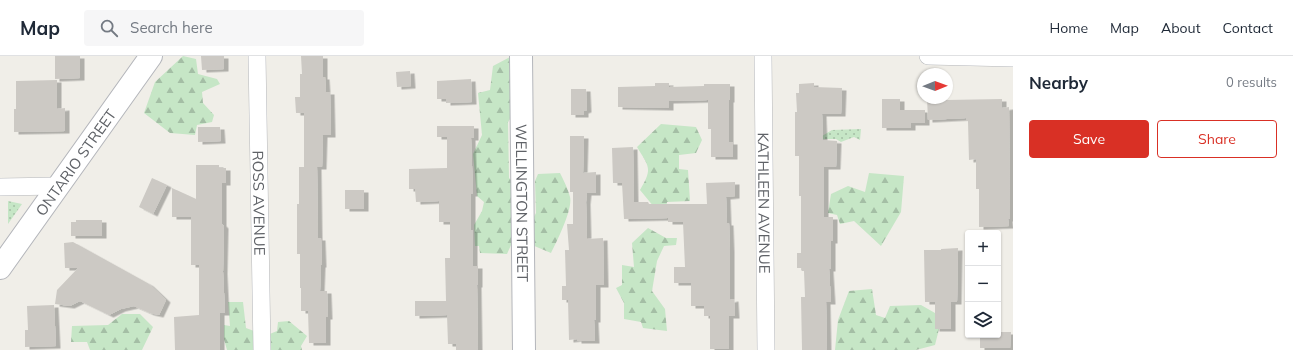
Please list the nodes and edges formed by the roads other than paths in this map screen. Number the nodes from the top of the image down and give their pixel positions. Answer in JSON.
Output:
{"nodes":[{"id":1,"x":151,"y":56,"type":"edge"},
{"id":2,"x":257,"y":56,"type":"edge"},
{"id":3,"x":522,"y":56,"type":"edge"},
{"id":4,"x":762,"y":56,"type":"edge"},
{"id":5,"x":928,"y":56,"type":"edge"},
{"id":6,"x":1013,"y":58,"type":"edge"},
{"id":7,"x":58,"y":186,"type":"junction"},
{"id":8,"x":0,"y":187,"type":"edge"},
{"id":9,"x":0,"y":268,"type":"edge"},
{"id":10,"x":262,"y":350,"type":"edge"},
{"id":11,"x":524,"y":350,"type":"edge"},
{"id":12,"x":766,"y":350,"type":"edge"}],
"edges":[{"from":1,"to":7,"type":"main road","name":"ONTARIO STREET"},
{"from":2,"to":10,"type":"street","name":"ROSS AVENUE"},
{"from":3,"to":11,"type":"main road","name":"WELLINGTON STREET"},
{"from":4,"to":12,"type":"street","name":"KATHLEEN AVENUE"},
{"from":5,"to":6,"type":"street"},
{"from":7,"to":8,"type":"street"},
{"from":7,"to":9,"type":"main road","name":"ONTARIO STREET"}]}
